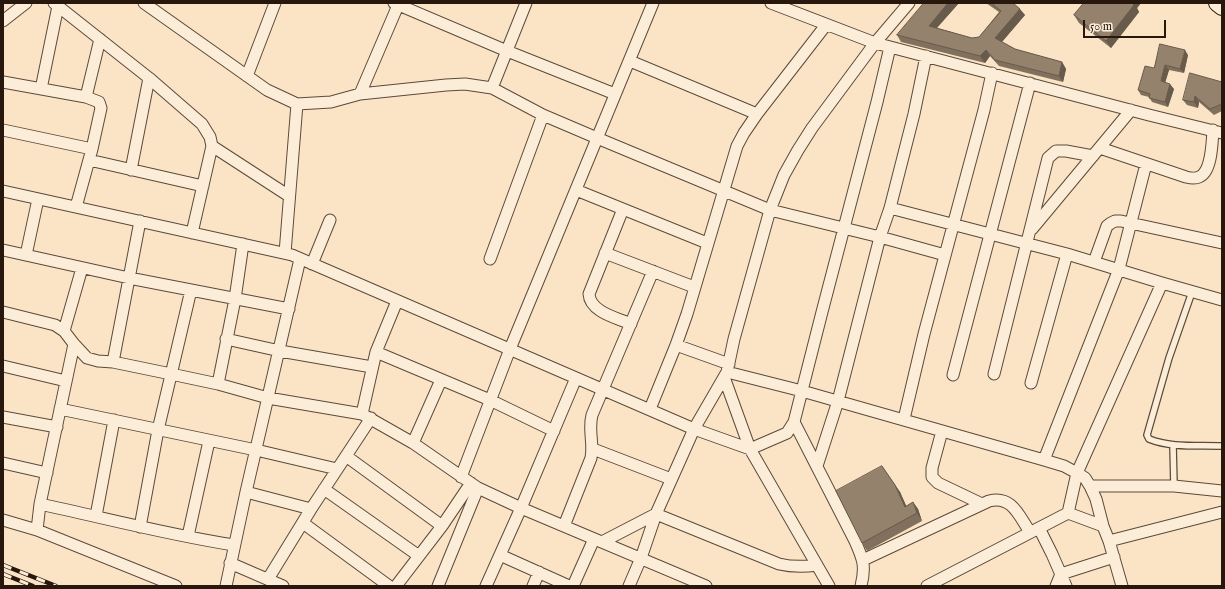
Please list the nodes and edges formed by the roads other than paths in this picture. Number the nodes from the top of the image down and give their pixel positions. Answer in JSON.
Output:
{"nodes":[{"id":1,"x":26,"y":3,"type":"edge"},
{"id":2,"x":144,"y":3,"type":"edge"},
{"id":3,"x":275,"y":3,"type":"edge"},
{"id":4,"x":526,"y":3,"type":"edge"},
{"id":5,"x":654,"y":3,"type":"edge"},
{"id":6,"x":771,"y":3,"type":"edge"},
{"id":7,"x":909,"y":3,"type":"edge"},
{"id":8,"x":1218,"y":3,"type":"edge"},
{"id":9,"x":397,"y":4,"type":"edge"},
{"id":10,"x":56,"y":5,"type":"edge"},
{"id":11,"x":1222,"y":7,"type":"edge"},
{"id":12,"x":3,"y":21,"type":"edge"},
{"id":13,"x":826,"y":25,"type":"junction"},
{"id":14,"x":100,"y":39,"type":"junction"},
{"id":15,"x":874,"y":43,"type":"junction"},
{"id":16,"x":890,"y":47,"type":"junction"},
{"id":17,"x":507,"y":51,"type":"junction"},
{"id":18,"x":926,"y":56,"type":"junction"},
{"id":19,"x":630,"y":61,"type":"junction"},
{"id":20,"x":992,"y":73,"type":"junction"},
{"id":21,"x":247,"y":76,"type":"junction"},
{"id":22,"x":150,"y":78,"type":"junction"},
{"id":23,"x":3,"y":82,"type":"edge"},
{"id":24,"x":1030,"y":83,"type":"junction"},
{"id":25,"x":492,"y":88,"type":"junction"},
{"id":26,"x":41,"y":89,"type":"junction"},
{"id":27,"x":360,"y":94,"type":"junction"},
{"id":28,"x":615,"y":94,"type":"junction"},
{"id":29,"x":86,"y":98,"type":"junction"},
{"id":30,"x":297,"y":104,"type":"junction"},
{"id":31,"x":1131,"y":110,"type":"junction"},
{"id":32,"x":757,"y":114,"type":"junction"},
{"id":33,"x":543,"y":115,"type":"junction"},
{"id":34,"x":3,"y":130,"type":"edge"},
{"id":35,"x":1218,"y":132,"type":"edge"},
{"id":36,"x":597,"y":138,"type":"junction"},
{"id":37,"x":212,"y":146,"type":"junction"},
{"id":38,"x":92,"y":149,"type":"junction"},
{"id":39,"x":1096,"y":152,"type":"junction"},
{"id":40,"x":89,"y":160,"type":"junction"},
{"id":41,"x":1146,"y":164,"type":"junction"},
{"id":42,"x":131,"y":170,"type":"junction"},
{"id":43,"x":203,"y":186,"type":"junction"},
{"id":44,"x":576,"y":190,"type":"junction"},
{"id":45,"x":3,"y":191,"type":"edge"},
{"id":46,"x":724,"y":191,"type":"junction"},
{"id":47,"x":289,"y":196,"type":"junction"},
{"id":48,"x":38,"y":199,"type":"junction"},
{"id":49,"x":76,"y":207,"type":"junction"},
{"id":50,"x":890,"y":208,"type":"junction"},
{"id":51,"x":623,"y":209,"type":"junction"},
{"id":52,"x":770,"y":210,"type":"junction"},
{"id":53,"x":330,"y":220,"type":"dead end"},
{"id":54,"x":140,"y":221,"type":"junction"},
{"id":55,"x":1131,"y":222,"type":"junction"},
{"id":56,"x":953,"y":225,"type":"junction"},
{"id":57,"x":844,"y":228,"type":"junction"},
{"id":58,"x":1030,"y":231,"type":"junction"},
{"id":59,"x":192,"y":233,"type":"junction"},
{"id":60,"x":990,"y":234,"type":"junction"},
{"id":61,"x":880,"y":237,"type":"junction"},
{"id":62,"x":707,"y":243,"type":"junction"},
{"id":63,"x":1222,"y":243,"type":"edge"},
{"id":64,"x":243,"y":244,"type":"junction"},
{"id":65,"x":1027,"y":244,"type":"junction"},
{"id":66,"x":3,"y":250,"type":"edge"},
{"id":67,"x":605,"y":253,"type":"junction"},
{"id":68,"x":285,"y":254,"type":"junction"},
{"id":69,"x":1067,"y":254,"type":"junction"},
{"id":70,"x":26,"y":255,"type":"junction"},
{"id":71,"x":945,"y":255,"type":"junction"},
{"id":72,"x":300,"y":259,"type":"junction"},
{"id":73,"x":490,"y":259,"type":"dead end"},
{"id":74,"x":1094,"y":262,"type":"junction"},
{"id":75,"x":312,"y":264,"type":"junction"},
{"id":76,"x":82,"y":268,"type":"junction"},
{"id":77,"x":1119,"y":269,"type":"junction"},
{"id":78,"x":653,"y":271,"type":"junction"},
{"id":79,"x":129,"y":278,"type":"junction"},
{"id":80,"x":1162,"y":283,"type":"junction"},
{"id":81,"x":694,"y":287,"type":"junction"},
{"id":82,"x":191,"y":290,"type":"junction"},
{"id":83,"x":1192,"y":292,"type":"junction"},
{"id":84,"x":235,"y":299,"type":"junction"},
{"id":85,"x":1222,"y":300,"type":"edge"},
{"id":86,"x":397,"y":301,"type":"junction"},
{"id":87,"x":289,"y":309,"type":"junction"},
{"id":88,"x":3,"y":312,"type":"edge"},
{"id":89,"x":630,"y":324,"type":"junction"},
{"id":90,"x":64,"y":331,"type":"junction"},
{"id":91,"x":226,"y":339,"type":"junction"},
{"id":92,"x":74,"y":344,"type":"junction"},
{"id":93,"x":676,"y":345,"type":"junction"},
{"id":94,"x":510,"y":349,"type":"junction"},
{"id":95,"x":280,"y":351,"type":"junction"},
{"id":96,"x":376,"y":352,"type":"junction"},
{"id":97,"x":113,"y":362,"type":"junction"},
{"id":98,"x":3,"y":366,"type":"edge"},
{"id":99,"x":372,"y":367,"type":"junction"},
{"id":100,"x":726,"y":371,"type":"junction"},
{"id":101,"x":171,"y":374,"type":"junction"},
{"id":102,"x":994,"y":374,"type":"dead end"},
{"id":103,"x":953,"y":375,"type":"dead end"},
{"id":104,"x":576,"y":378,"type":"junction"},
{"id":105,"x":441,"y":380,"type":"junction"},
{"id":106,"x":66,"y":381,"type":"junction"},
{"id":107,"x":1031,"y":383,"type":"dead end"},
{"id":108,"x":218,"y":384,"type":"junction"},
{"id":109,"x":603,"y":389,"type":"junction"},
{"id":110,"x":802,"y":391,"type":"junction"},
{"id":111,"x":268,"y":398,"type":"junction"},
{"id":112,"x":490,"y":400,"type":"junction"},
{"id":113,"x":838,"y":401,"type":"junction"},
{"id":114,"x":60,"y":409,"type":"junction"},
{"id":115,"x":650,"y":409,"type":"junction"},
{"id":116,"x":366,"y":416,"type":"junction"},
{"id":117,"x":3,"y":417,"type":"edge"},
{"id":118,"x":904,"y":419,"type":"junction"},
{"id":119,"x":114,"y":420,"type":"junction"},
{"id":120,"x":794,"y":422,"type":"junction"},
{"id":121,"x":57,"y":427,"type":"junction"},
{"id":122,"x":694,"y":429,"type":"junction"},
{"id":123,"x":158,"y":430,"type":"junction"},
{"id":124,"x":554,"y":430,"type":"junction"},
{"id":125,"x":942,"y":431,"type":"junction"},
{"id":126,"x":209,"y":441,"type":"junction"},
{"id":127,"x":413,"y":443,"type":"junction"},
{"id":128,"x":1173,"y":444,"type":"junction"},
{"id":129,"x":1222,"y":446,"type":"edge"},
{"id":130,"x":593,"y":449,"type":"junction"},
{"id":131,"x":750,"y":449,"type":"junction"},
{"id":132,"x":256,"y":450,"type":"junction"},
{"id":133,"x":346,"y":456,"type":"junction"},
{"id":134,"x":1044,"y":460,"type":"junction"},
{"id":135,"x":3,"y":463,"type":"edge"},
{"id":136,"x":817,"y":466,"type":"junction"},
{"id":137,"x":337,"y":469,"type":"junction"},
{"id":138,"x":47,"y":473,"type":"junction"},
{"id":139,"x":1077,"y":473,"type":"junction"},
{"id":140,"x":461,"y":477,"type":"junction"},
{"id":141,"x":672,"y":479,"type":"junction"},
{"id":142,"x":475,"y":486,"type":"junction"},
{"id":143,"x":1090,"y":486,"type":"junction"},
{"id":144,"x":1174,"y":486,"type":"junction"},
{"id":145,"x":324,"y":490,"type":"junction"},
{"id":146,"x":1222,"y":491,"type":"edge"},
{"id":147,"x":246,"y":492,"type":"junction"},
{"id":148,"x":40,"y":504,"type":"junction"},
{"id":149,"x":982,"y":504,"type":"junction"},
{"id":150,"x":521,"y":508,"type":"junction"},
{"id":151,"x":311,"y":510,"type":"junction"},
{"id":152,"x":1222,"y":512,"type":"edge"},
{"id":153,"x":1068,"y":513,"type":"junction"},
{"id":154,"x":656,"y":514,"type":"junction"},
{"id":155,"x":96,"y":516,"type":"junction"},
{"id":156,"x":3,"y":520,"type":"edge"},
{"id":157,"x":303,"y":524,"type":"junction"},
{"id":158,"x":442,"y":526,"type":"junction"},
{"id":159,"x":564,"y":526,"type":"junction"},
{"id":160,"x":1103,"y":526,"type":"junction"},
{"id":161,"x":140,"y":527,"type":"junction"},
{"id":162,"x":37,"y":530,"type":"junction"},
{"id":163,"x":1035,"y":530,"type":"junction"},
{"id":164,"x":188,"y":536,"type":"junction"},
{"id":165,"x":598,"y":540,"type":"junction"},
{"id":166,"x":1109,"y":541,"type":"junction"},
{"id":167,"x":234,"y":544,"type":"junction"},
{"id":168,"x":500,"y":555,"type":"junction"},
{"id":169,"x":419,"y":556,"type":"junction"},
{"id":170,"x":1114,"y":557,"type":"junction"},
{"id":171,"x":641,"y":558,"type":"junction"},
{"id":172,"x":863,"y":560,"type":"junction"},
{"id":173,"x":230,"y":563,"type":"junction"},
{"id":174,"x":817,"y":565,"type":"junction"},
{"id":175,"x":539,"y":572,"type":"junction"},
{"id":176,"x":1061,"y":574,"type":"junction"},
{"id":177,"x":268,"y":579,"type":"junction"},
{"id":178,"x":687,"y":582,"type":"edge"},
{"id":179,"x":396,"y":585,"type":"edge"},
{"id":180,"x":176,"y":586,"type":"edge"},
{"id":181,"x":226,"y":586,"type":"edge"},
{"id":182,"x":283,"y":586,"type":"edge"},
{"id":183,"x":438,"y":586,"type":"edge"},
{"id":184,"x":486,"y":586,"type":"edge"},
{"id":185,"x":533,"y":586,"type":"edge"},
{"id":186,"x":569,"y":586,"type":"edge"},
{"id":187,"x":573,"y":586,"type":"edge"},
{"id":188,"x":629,"y":586,"type":"edge"},
{"id":189,"x":706,"y":586,"type":"edge"},
{"id":190,"x":829,"y":586,"type":"edge"},
{"id":191,"x":861,"y":586,"type":"edge"},
{"id":192,"x":927,"y":586,"type":"edge"},
{"id":193,"x":1056,"y":586,"type":"edge"},
{"id":194,"x":1066,"y":586,"type":"edge"},
{"id":195,"x":1122,"y":586,"type":"edge"}],
"edges":[{"from":1,"to":12,"type":"street"},
{"from":2,"to":21,"type":"street"},
{"from":3,"to":21,"type":"street"},
{"from":4,"to":17,"type":"street"},
{"from":5,"to":19,"type":"street"},
{"from":6,"to":13,"type":"street"},
{"from":7,"to":15,"type":"street"},
{"from":8,"to":11,"type":"main road"},
{"from":9,"to":17,"type":"street"},
{"from":9,"to":27,"type":"street"},
{"from":10,"to":14,"type":"street"},
{"from":10,"to":26,"type":"street"},
{"from":13,"to":15,"type":"street"},
{"from":13,"to":32,"type":"street"},
{"from":14,"to":22,"type":"street"},
{"from":14,"to":29,"type":"street"},
{"from":15,"to":16,"type":"street"},
{"from":15,"to":52,"type":"street"},
{"from":16,"to":18,"type":"street"},
{"from":16,"to":57,"type":"street"},
{"from":17,"to":25,"type":"street"},
{"from":17,"to":28,"type":"street"},
{"from":18,"to":20,"type":"street"},
{"from":18,"to":50,"type":"street"},
{"from":19,"to":28,"type":"street"},
{"from":19,"to":32,"type":"street"},
{"from":20,"to":24,"type":"street"},
{"from":20,"to":56,"type":"street"},
{"from":21,"to":30,"type":"street"},
{"from":22,"to":37,"type":"street"},
{"from":22,"to":42,"type":"street"},
{"from":23,"to":26,"type":"street"},
{"from":24,"to":31,"type":"street"},
{"from":24,"to":60,"type":"street"},
{"from":25,"to":27,"type":"street"},
{"from":25,"to":33,"type":"street"},
{"from":26,"to":29,"type":"street"},
{"from":27,"to":30,"type":"street"},
{"from":28,"to":36,"type":"street"},
{"from":29,"to":38,"type":"street"},
{"from":30,"to":47,"type":"street"},
{"from":31,"to":35,"type":"street"},
{"from":31,"to":39,"type":"street"},
{"from":32,"to":46,"type":"street"},
{"from":33,"to":36,"type":"street"},
{"from":33,"to":73,"type":"street"},
{"from":34,"to":38,"type":"street"},
{"from":35,"to":41,"type":"street"},
{"from":36,"to":44,"type":"street"},
{"from":36,"to":46,"type":"street"},
{"from":37,"to":43,"type":"street"},
{"from":37,"to":47,"type":"street"},
{"from":38,"to":40,"type":"street"},
{"from":39,"to":41,"type":"street"},
{"from":39,"to":58,"type":"street"},
{"from":39,"to":58,"type":"street"},
{"from":40,"to":42,"type":"street"},
{"from":40,"to":49,"type":"street"},
{"from":41,"to":55,"type":"street"},
{"from":42,"to":43,"type":"street"},
{"from":43,"to":59,"type":"street"},
{"from":44,"to":51,"type":"street"},
{"from":44,"to":94,"type":"street"},
{"from":45,"to":48,"type":"street"},
{"from":46,"to":52,"type":"street"},
{"from":46,"to":62,"type":"street"},
{"from":47,"to":68,"type":"street"},
{"from":48,"to":49,"type":"street"},
{"from":48,"to":70,"type":"street"},
{"from":49,"to":54,"type":"street"},
{"from":50,"to":56,"type":"street"},
{"from":50,"to":61,"type":"street"},
{"from":51,"to":62,"type":"street"},
{"from":51,"to":67,"type":"street"},
{"from":52,"to":57,"type":"street"},
{"from":52,"to":100,"type":"street"},
{"from":53,"to":75,"type":"street"},
{"from":54,"to":59,"type":"street"},
{"from":54,"to":79,"type":"street"},
{"from":55,"to":63,"type":"street"},
{"from":55,"to":74,"type":"street"},
{"from":55,"to":77,"type":"street"},
{"from":56,"to":60,"type":"street"},
{"from":56,"to":71,"type":"street"},
{"from":57,"to":61,"type":"street"},
{"from":57,"to":110,"type":"street"},
{"from":58,"to":65,"type":"street"},
{"from":59,"to":64,"type":"street"},
{"from":60,"to":65,"type":"street"},
{"from":60,"to":103,"type":"street"},
{"from":61,"to":71,"type":"street"},
{"from":61,"to":113,"type":"street"},
{"from":62,"to":81,"type":"street"},
{"from":64,"to":68,"type":"street"},
{"from":64,"to":84,"type":"street"},
{"from":65,"to":69,"type":"street"},
{"from":65,"to":102,"type":"street"},
{"from":66,"to":70,"type":"street"},
{"from":67,"to":78,"type":"street"},
{"from":67,"to":89,"type":"street"},
{"from":68,"to":72,"type":"street"},
{"from":69,"to":74,"type":"street"},
{"from":69,"to":107,"type":"street"},
{"from":70,"to":76,"type":"street"},
{"from":71,"to":118,"type":"street"},
{"from":72,"to":75,"type":"street"},
{"from":72,"to":87,"type":"street"},
{"from":74,"to":77,"type":"street"},
{"from":75,"to":86,"type":"street"},
{"from":76,"to":79,"type":"street"},
{"from":76,"to":90,"type":"street"},
{"from":77,"to":80,"type":"street"},
{"from":77,"to":134,"type":"street"},
{"from":78,"to":81,"type":"street"},
{"from":78,"to":89,"type":"street"},
{"from":79,"to":82,"type":"street"},
{"from":79,"to":97,"type":"street"},
{"from":80,"to":83,"type":"street"},
{"from":80,"to":139,"type":"street"},
{"from":81,"to":93,"type":"street"},
{"from":82,"to":84,"type":"street"},
{"from":82,"to":101,"type":"street"},
{"from":83,"to":85,"type":"street"},
{"from":83,"to":128,"type":"lane"},
{"from":84,"to":87,"type":"street"},
{"from":84,"to":91,"type":"street"},
{"from":86,"to":94,"type":"street"},
{"from":86,"to":96,"type":"street"},
{"from":87,"to":95,"type":"street"},
{"from":88,"to":90,"type":"street"},
{"from":89,"to":109,"type":"street"},
{"from":90,"to":92,"type":"street"},
{"from":91,"to":95,"type":"street"},
{"from":91,"to":108,"type":"street"},
{"from":92,"to":97,"type":"street"},
{"from":92,"to":106,"type":"street"},
{"from":93,"to":100,"type":"street"},
{"from":93,"to":115,"type":"street"},
{"from":94,"to":104,"type":"street"},
{"from":94,"to":112,"type":"street"},
{"from":95,"to":99,"type":"street"},
{"from":95,"to":111,"type":"street"},
{"from":96,"to":99,"type":"street"},
{"from":96,"to":105,"type":"street"},
{"from":97,"to":101,"type":"street"},
{"from":98,"to":106,"type":"street"},
{"from":99,"to":116,"type":"street"},
{"from":100,"to":110,"type":"street"},
{"from":100,"to":122,"type":"street"},
{"from":100,"to":131,"type":"street"},
{"from":101,"to":108,"type":"street"},
{"from":101,"to":123,"type":"street"},
{"from":104,"to":109,"type":"street"},
{"from":104,"to":124,"type":"street"},
{"from":105,"to":112,"type":"street"},
{"from":105,"to":127,"type":"street"},
{"from":106,"to":114,"type":"street"},
{"from":108,"to":111,"type":"street"},
{"from":109,"to":115,"type":"street"},
{"from":109,"to":130,"type":"street"},
{"from":110,"to":113,"type":"street"},
{"from":110,"to":120,"type":"street"},
{"from":111,"to":116,"type":"street"},
{"from":111,"to":132,"type":"street"},
{"from":112,"to":124,"type":"street"},
{"from":112,"to":140,"type":"street"},
{"from":113,"to":118,"type":"street"},
{"from":113,"to":136,"type":"street"},
{"from":114,"to":119,"type":"street"},
{"from":114,"to":121,"type":"street"},
{"from":115,"to":122,"type":"street"},
{"from":116,"to":127,"type":"street"},
{"from":116,"to":133,"type":"street"},
{"from":117,"to":121,"type":"street"},
{"from":118,"to":125,"type":"street"},
{"from":119,"to":123,"type":"street"},
{"from":119,"to":155,"type":"street"},
{"from":120,"to":131,"type":"street"},
{"from":120,"to":136,"type":"street"},
{"from":121,"to":138,"type":"street"},
{"from":122,"to":131,"type":"street"},
{"from":122,"to":141,"type":"street"},
{"from":123,"to":126,"type":"street"},
{"from":123,"to":161,"type":"street"},
{"from":124,"to":150,"type":"street"},
{"from":125,"to":134,"type":"street"},
{"from":125,"to":149,"type":"street"},
{"from":126,"to":132,"type":"street"},
{"from":126,"to":164,"type":"street"},
{"from":127,"to":140,"type":"street"},
{"from":128,"to":129,"type":"lane"},
{"from":128,"to":144,"type":"lane"},
{"from":130,"to":141,"type":"street"},
{"from":130,"to":159,"type":"street"},
{"from":131,"to":174,"type":"street"},
{"from":132,"to":137,"type":"street"},
{"from":132,"to":147,"type":"street"},
{"from":133,"to":137,"type":"street"},
{"from":133,"to":158,"type":"street"},
{"from":134,"to":139,"type":"street"},
{"from":135,"to":138,"type":"street"},
{"from":136,"to":172,"type":"street"},
{"from":137,"to":145,"type":"street"},
{"from":138,"to":148,"type":"street"},
{"from":139,"to":143,"type":"street"},
{"from":139,"to":153,"type":"street"},
{"from":140,"to":142,"type":"street"},
{"from":141,"to":154,"type":"street"},
{"from":142,"to":150,"type":"street"},
{"from":142,"to":158,"type":"street"},
{"from":142,"to":183,"type":"street"},
{"from":143,"to":144,"type":"street"},
{"from":143,"to":160,"type":"street"},
{"from":144,"to":146,"type":"street"},
{"from":145,"to":151,"type":"street"},
{"from":145,"to":169,"type":"street"},
{"from":147,"to":151,"type":"street"},
{"from":147,"to":167,"type":"street"},
{"from":148,"to":155,"type":"street"},
{"from":148,"to":162,"type":"street"},
{"from":149,"to":163,"type":"street"},
{"from":149,"to":172,"type":"street"},
{"from":150,"to":159,"type":"street"},
{"from":150,"to":168,"type":"street"},
{"from":151,"to":157,"type":"street"},
{"from":152,"to":166,"type":"street"},
{"from":153,"to":160,"type":"street"},
{"from":153,"to":163,"type":"street"},
{"from":154,"to":165,"type":"street"},
{"from":154,"to":171,"type":"street"},
{"from":154,"to":174,"type":"street"},
{"from":155,"to":161,"type":"street"},
{"from":156,"to":162,"type":"street"},
{"from":157,"to":177,"type":"street"},
{"from":157,"to":179,"type":"street"},
{"from":158,"to":169,"type":"street"},
{"from":159,"to":165,"type":"street"},
{"from":160,"to":166,"type":"street"},
{"from":161,"to":164,"type":"street"},
{"from":162,"to":180,"type":"street"},
{"from":163,"to":176,"type":"street"},
{"from":163,"to":192,"type":"street"},
{"from":164,"to":167,"type":"street"},
{"from":165,"to":171,"type":"street"},
{"from":165,"to":187,"type":"street"},
{"from":166,"to":170,"type":"street"},
{"from":167,"to":173,"type":"street"},
{"from":168,"to":175,"type":"street"},
{"from":168,"to":184,"type":"street"},
{"from":169,"to":179,"type":"street"},
{"from":170,"to":176,"type":"street"},
{"from":170,"to":195,"type":"street"},
{"from":171,"to":178,"type":"street"},
{"from":171,"to":188,"type":"street"},
{"from":172,"to":191,"type":"street"},
{"from":173,"to":177,"type":"street"},
{"from":173,"to":181,"type":"street"},
{"from":174,"to":190,"type":"street"},
{"from":175,"to":185,"type":"street"},
{"from":175,"to":186,"type":"street"},
{"from":176,"to":193,"type":"street"},
{"from":176,"to":194,"type":"street"},
{"from":177,"to":182,"type":"street"},
{"from":178,"to":189,"type":"street"}]}
